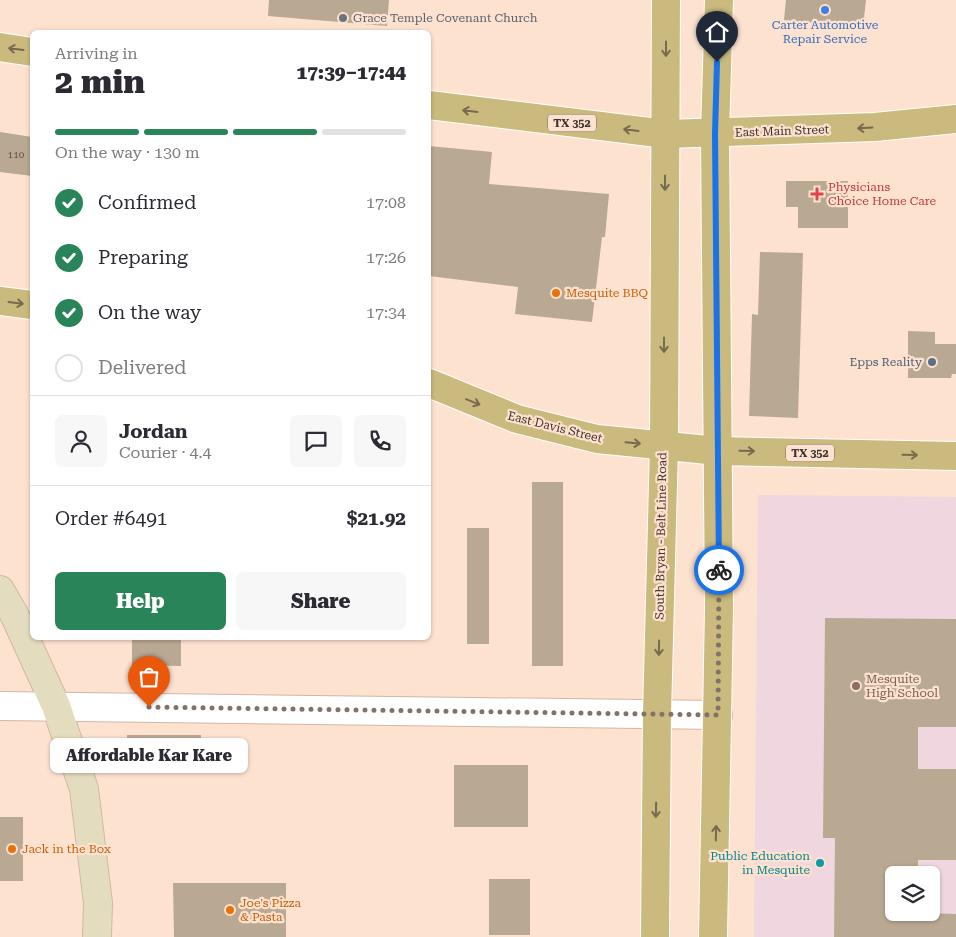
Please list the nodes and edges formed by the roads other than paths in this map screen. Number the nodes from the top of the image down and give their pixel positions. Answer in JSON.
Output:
{"nodes":[{"id":1,"x":666,"y":0,"type":"edge"},
{"id":2,"x":719,"y":0,"type":"edge"},
{"id":3,"x":0,"y":47,"type":"edge"},
{"id":4,"x":30,"y":52,"type":"edge"},
{"id":5,"x":431,"y":105,"type":"edge"},
{"id":6,"x":956,"y":119,"type":"edge"},
{"id":7,"x":666,"y":134,"type":"junction"},
{"id":8,"x":715,"y":134,"type":"junction"},
{"id":9,"x":0,"y":301,"type":"edge"},
{"id":10,"x":30,"y":305,"type":"edge"},
{"id":11,"x":431,"y":384,"type":"edge"},
{"id":12,"x":664,"y":446,"type":"junction"},
{"id":13,"x":718,"y":451,"type":"junction"},
{"id":14,"x":956,"y":456,"type":"edge"},
{"id":15,"x":0,"y":590,"type":"edge"},
{"id":16,"x":0,"y":706,"type":"edge"},
{"id":17,"x":56,"y":706,"type":"junction"},
{"id":18,"x":657,"y":714,"type":"junction"},
{"id":19,"x":718,"y":715,"type":"junction"},
{"id":20,"x":97,"y":937,"type":"edge"},
{"id":21,"x":655,"y":937,"type":"edge"},
{"id":22,"x":713,"y":937,"type":"edge"}],
"edges":[{"from":1,"to":7,"type":"main road","name":"South Bryan - Belt Line Road","one_way":true},
{"from":2,"to":8,"type":"main road"},
{"from":4,"to":3,"type":"main road","one_way":true},
{"from":7,"to":5,"type":"main road","name":"East Main Street","number":"TX 352","one_way":true},
{"from":6,"to":8,"type":"main road","name":"East Main Street","number":"TX 352","one_way":true},
{"from":7,"to":8,"type":"main road","name":"East Main Street","number":"TX 352"},
{"from":7,"to":12,"type":"main road","name":"South Bryan - Belt Line Road","one_way":true},
{"from":8,"to":13,"type":"main road"},
{"from":9,"to":10,"type":"main road","one_way":true},
{"from":11,"to":12,"type":"main road","name":"East Davis Street","number":"TX 352","one_way":true},
{"from":12,"to":13,"type":"main road","name":"East Davis Street","number":"TX 352"},
{"from":12,"to":18,"type":"main road","name":"South Bryan - Belt Line Road","one_way":true},
{"from":13,"to":14,"type":"main road","name":"East Davis Street","number":"TX 352","one_way":true},
{"from":13,"to":19,"type":"main road"},
{"from":15,"to":17,"type":"main road"},
{"from":16,"to":17,"type":"street"},
{"from":17,"to":18,"type":"street"},
{"from":17,"to":20,"type":"main road"},
{"from":18,"to":19,"type":"street"},
{"from":18,"to":21,"type":"main road","name":"South Bryan - Belt Line Road","one_way":true},
{"from":22,"to":19,"type":"main road","one_way":true}]}
